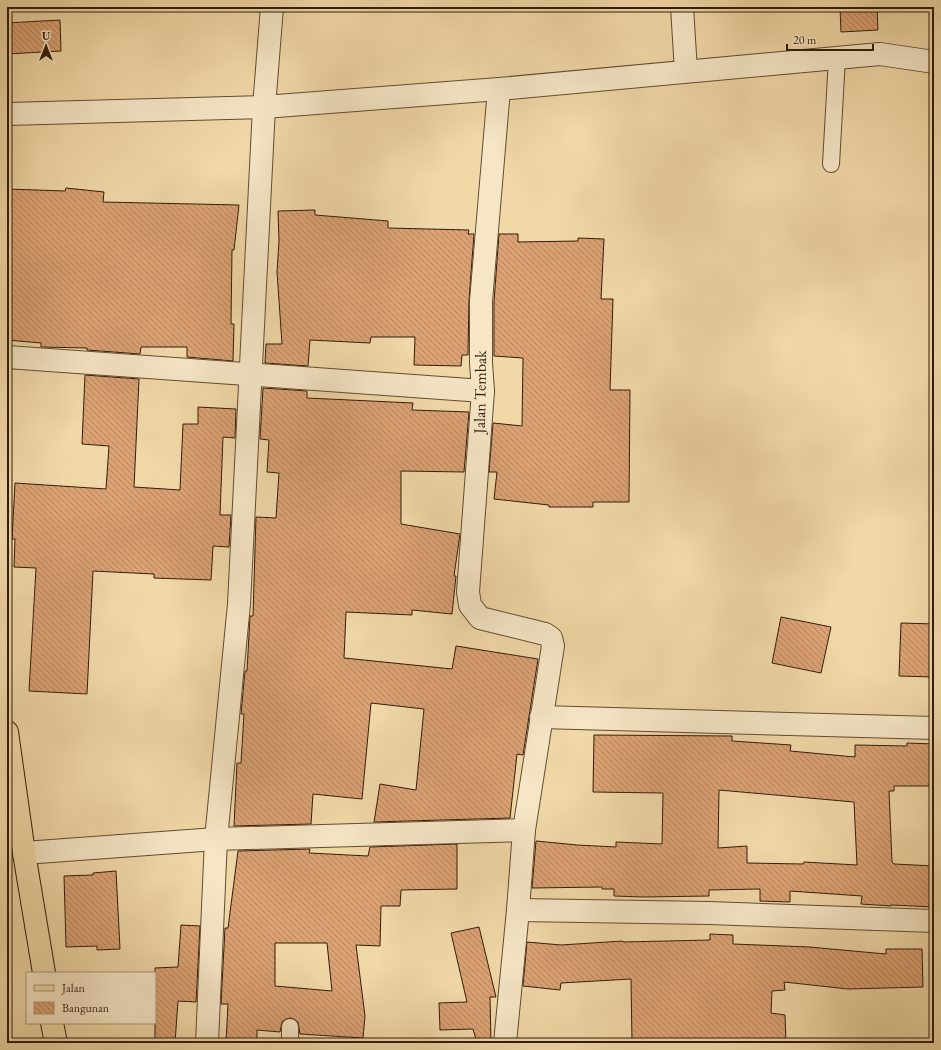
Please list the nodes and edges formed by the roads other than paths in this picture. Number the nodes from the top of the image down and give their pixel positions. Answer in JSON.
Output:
{"nodes":[{"id":1,"x":272,"y":7,"type":"edge"},
{"id":2,"x":682,"y":7,"type":"edge"},
{"id":3,"x":837,"y":58,"type":"junction"},
{"id":4,"x":934,"y":62,"type":"edge"},
{"id":5,"x":686,"y":71,"type":"junction"},
{"id":6,"x":499,"y":89,"type":"junction"},
{"id":7,"x":264,"y":108,"type":"junction"},
{"id":8,"x":7,"y":114,"type":"edge"},
{"id":9,"x":831,"y":164,"type":"dead end"},
{"id":10,"x":7,"y":357,"type":"edge"},
{"id":11,"x":250,"y":375,"type":"junction"},
{"id":12,"x":483,"y":392,"type":"junction"},
{"id":13,"x":541,"y":717,"type":"junction"},
{"id":14,"x":934,"y":728,"type":"edge"},
{"id":15,"x":7,"y":732,"type":"edge"},
{"id":16,"x":524,"y":830,"type":"junction"},
{"id":17,"x":216,"y":839,"type":"junction"},
{"id":18,"x":24,"y":853,"type":"junction"},
{"id":19,"x":518,"y":910,"type":"junction"},
{"id":20,"x":934,"y":921,"type":"edge"},
{"id":21,"x":44,"y":972,"type":"edge"},
{"id":22,"x":52,"y":1024,"type":"edge"},
{"id":23,"x":56,"y":1043,"type":"edge"},
{"id":24,"x":207,"y":1043,"type":"edge"},
{"id":25,"x":505,"y":1043,"type":"edge"}],
"edges":[{"from":1,"to":7,"type":"street"},
{"from":2,"to":5,"type":"street"},
{"from":3,"to":4,"type":"street"},
{"from":3,"to":5,"type":"street"},
{"from":3,"to":9,"type":"lane"},
{"from":5,"to":6,"type":"street"},
{"from":6,"to":7,"type":"street"},
{"from":6,"to":12,"type":"street","name":"Jalan Tembak"},
{"from":7,"to":8,"type":"street"},
{"from":7,"to":11,"type":"street"},
{"from":10,"to":11,"type":"street"},
{"from":11,"to":12,"type":"street"},
{"from":11,"to":17,"type":"street"},
{"from":12,"to":13,"type":"street","name":"Jalan Tembak"},
{"from":13,"to":14,"type":"street"},
{"from":13,"to":16,"type":"street"},
{"from":15,"to":18,"type":"main road"},
{"from":16,"to":17,"type":"street"},
{"from":16,"to":19,"type":"street"},
{"from":17,"to":18,"type":"street"},
{"from":17,"to":24,"type":"street"},
{"from":18,"to":21,"type":"main road"},
{"from":19,"to":20,"type":"street"},
{"from":19,"to":25,"type":"street"},
{"from":22,"to":23,"type":"main road"}]}
